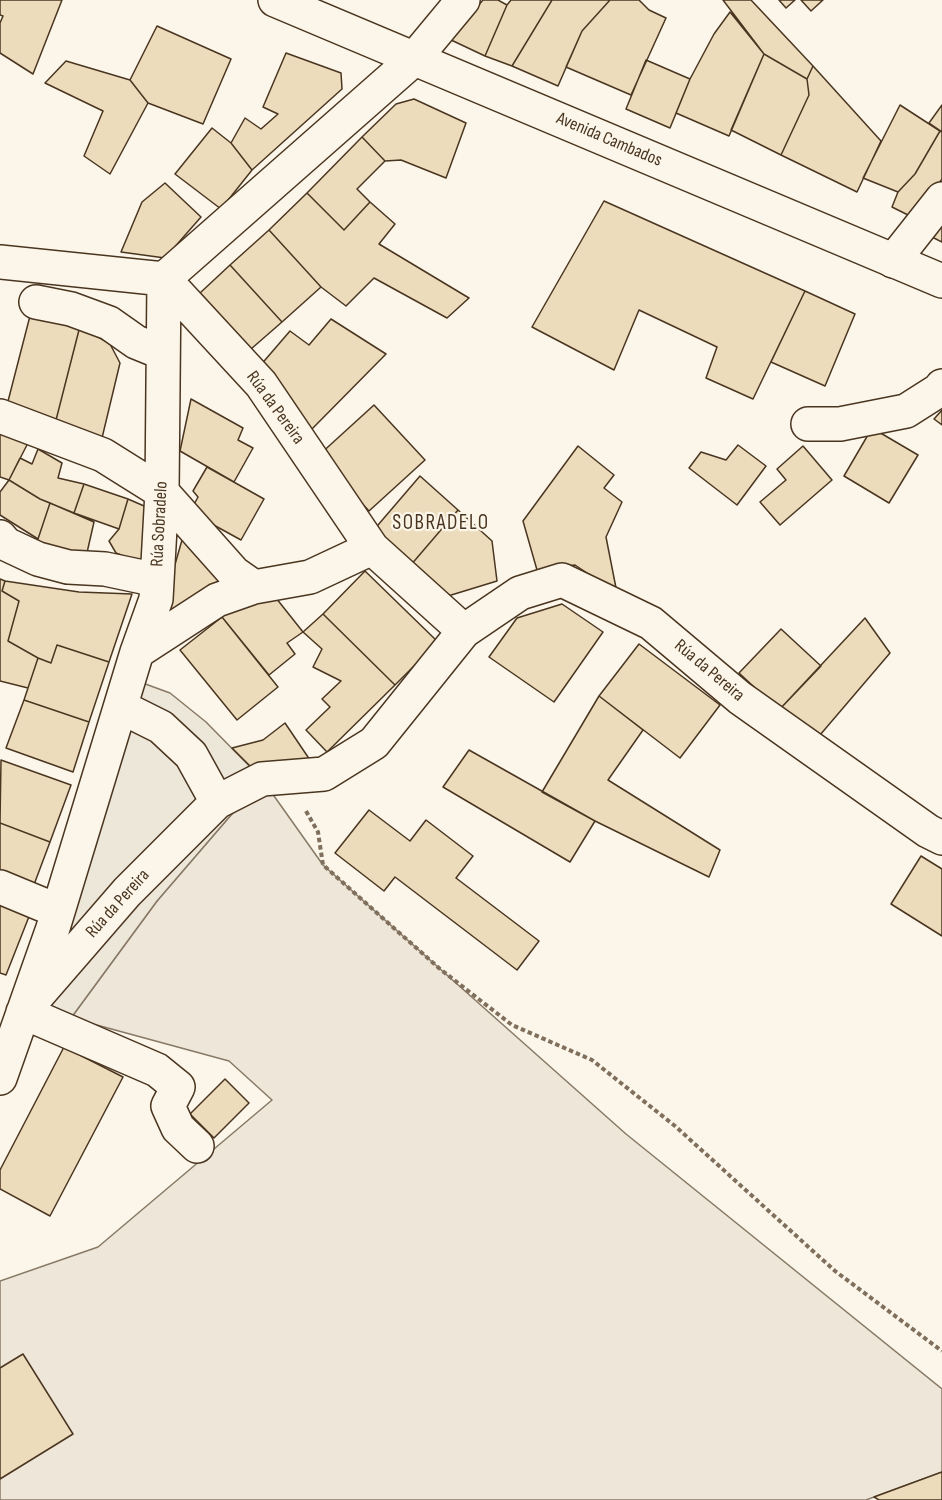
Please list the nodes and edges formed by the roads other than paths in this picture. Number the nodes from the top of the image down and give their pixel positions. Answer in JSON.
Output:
{"nodes":[{"id":1,"x":275,"y":0,"type":"edge"},
{"id":2,"x":464,"y":0,"type":"edge"},
{"id":3,"x":414,"y":58,"type":"junction"},
{"id":4,"x":942,"y":199,"type":"edge"},
{"id":5,"x":893,"y":261,"type":"junction"},
{"id":6,"x":0,"y":262,"type":"edge"},
{"id":7,"x":164,"y":279,"type":"junction"},
{"id":8,"x":942,"y":281,"type":"edge"},
{"id":9,"x":36,"y":302,"type":"dead end"},
{"id":10,"x":163,"y":353,"type":"junction"},
{"id":11,"x":942,"y":386,"type":"edge"},
{"id":12,"x":0,"y":416,"type":"edge"},
{"id":13,"x":808,"y":424,"type":"dead end"},
{"id":14,"x":162,"y":492,"type":"junction"},
{"id":15,"x":0,"y":537,"type":"edge"},
{"id":16,"x":372,"y":548,"type":"junction"},
{"id":17,"x":157,"y":580,"type":"junction"},
{"id":18,"x":254,"y":587,"type":"junction"},
{"id":19,"x":464,"y":631,"type":"junction"},
{"id":20,"x":137,"y":652,"type":"junction"},
{"id":21,"x":121,"y":707,"type":"junction"},
{"id":22,"x":218,"y":802,"type":"junction"},
{"id":23,"x":942,"y":838,"type":"edge"},
{"id":24,"x":0,"y":887,"type":"edge"},
{"id":25,"x":58,"y":911,"type":"junction"},
{"id":26,"x":23,"y":1012,"type":"junction"},
{"id":27,"x":0,"y":1078,"type":"edge"},
{"id":28,"x":197,"y":1146,"type":"dead end"}],
"edges":[{"from":1,"to":3,"type":"street","name":"Avenida Cambados"},
{"from":2,"to":3,"type":"street"},
{"from":3,"to":5,"type":"street","name":"Avenida Cambados"},
{"from":3,"to":7,"type":"street"},
{"from":4,"to":5,"type":"street"},
{"from":5,"to":8,"type":"street","name":"Avenida Cambados"},
{"from":6,"to":7,"type":"street"},
{"from":7,"to":10,"type":"street","name":"Rúa Sobradelo"},
{"from":7,"to":16,"type":"street","name":"Rúa da Pereira"},
{"from":9,"to":10,"type":"street"},
{"from":10,"to":14,"type":"street","name":"Rúa Sobradelo"},
{"from":11,"to":13,"type":"street"},
{"from":12,"to":14,"type":"street"},
{"from":14,"to":17,"type":"street","name":"Rúa Sobradelo"},
{"from":14,"to":18,"type":"street"},
{"from":15,"to":17,"type":"street"},
{"from":16,"to":18,"type":"street"},
{"from":16,"to":19,"type":"street","name":"Rúa da Pereira"},
{"from":17,"to":20,"type":"street","name":"Rúa Sobradelo"},
{"from":18,"to":20,"type":"street"},
{"from":19,"to":22,"type":"street","name":"Rúa da Pereira"},
{"from":19,"to":23,"type":"street","name":"Rúa da Pereira"},
{"from":20,"to":21,"type":"street","name":"Rúa Sobradelo"},
{"from":21,"to":22,"type":"street"},
{"from":21,"to":25,"type":"street","name":"Rúa Sobradelo"},
{"from":22,"to":26,"type":"street","name":"Rúa da Pereira"},
{"from":24,"to":25,"type":"street"},
{"from":25,"to":26,"type":"street","name":"Rúa Sobradelo"},
{"from":26,"to":27,"type":"street","name":"Rúa Sobradelo"},
{"from":26,"to":28,"type":"street"}]}
